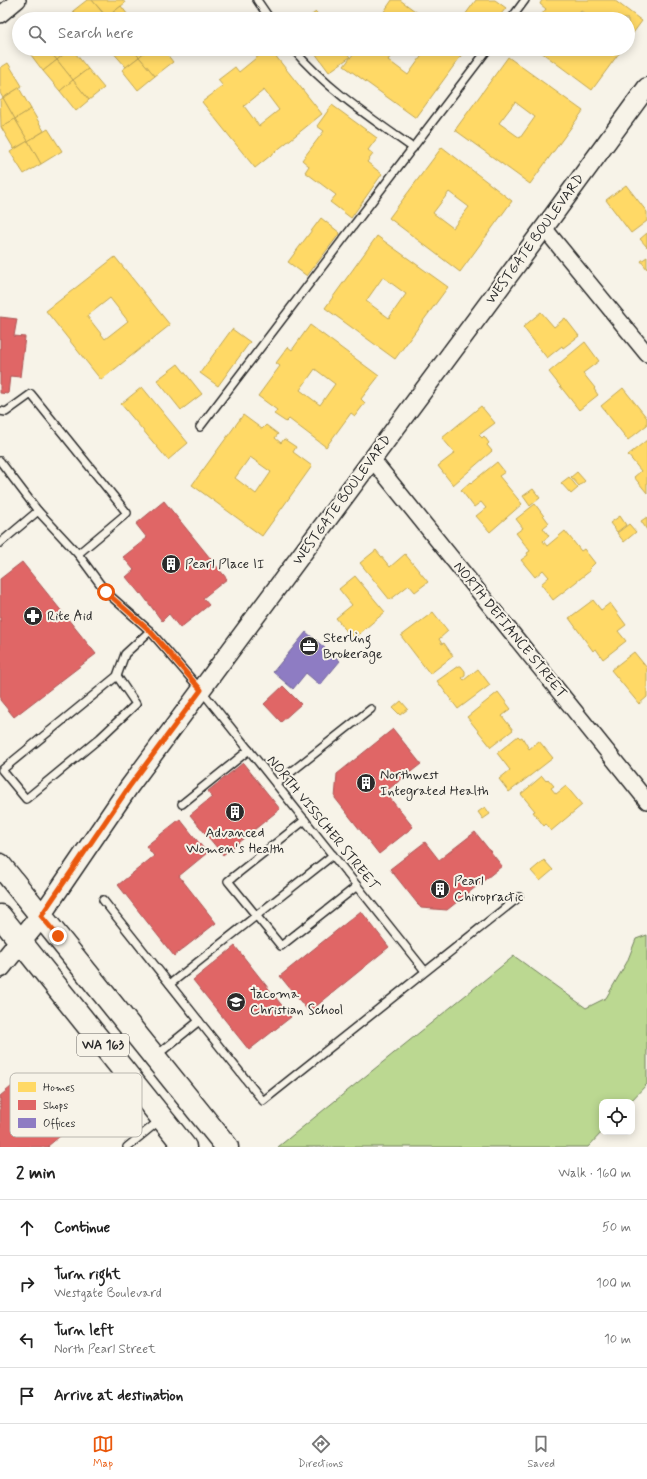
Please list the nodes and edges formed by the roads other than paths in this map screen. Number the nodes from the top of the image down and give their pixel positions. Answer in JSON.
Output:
{"nodes":[{"id":1,"x":18,"y":0,"type":"edge"},
{"id":2,"x":257,"y":0,"type":"edge"},
{"id":3,"x":525,"y":0,"type":"edge"},
{"id":4,"x":265,"y":12,"type":"edge"},
{"id":5,"x":516,"y":12,"type":"edge"},
{"id":6,"x":0,"y":15,"type":"edge"},
{"id":7,"x":299,"y":56,"type":"edge"},
{"id":8,"x":483,"y":56,"type":"edge"},
{"id":9,"x":647,"y":86,"type":"edge"},
{"id":10,"x":413,"y":148,"type":"junction"},
{"id":11,"x":544,"y":228,"type":"junction"},
{"id":12,"x":647,"y":354,"type":"edge"},
{"id":13,"x":0,"y":411,"type":"edge"},
{"id":14,"x":200,"y":427,"type":"dead end"},
{"id":15,"x":372,"y":459,"type":"junction"},
{"id":16,"x":0,"y":461,"type":"edge"},
{"id":17,"x":38,"y":511,"type":"junction"},
{"id":18,"x":0,"y":543,"type":"edge"},
{"id":19,"x":78,"y":554,"type":"junction"},
{"id":20,"x":150,"y":631,"type":"junction"},
{"id":21,"x":117,"y":676,"type":"junction"},
{"id":22,"x":201,"y":690,"type":"junction"},
{"id":23,"x":371,"y":709,"type":"dead end"},
{"id":24,"x":249,"y":750,"type":"junction"},
{"id":25,"x":1,"y":769,"type":"edge"},
{"id":26,"x":276,"y":784,"type":"junction"},
{"id":27,"x":647,"y":801,"type":"edge"},
{"id":28,"x":182,"y":804,"type":"dead end"},
{"id":29,"x":304,"y":820,"type":"junction"},
{"id":30,"x":333,"y":855,"type":"junction"},
{"id":31,"x":0,"y":865,"type":"edge"},
{"id":32,"x":357,"y":886,"type":"junction"},
{"id":33,"x":519,"y":897,"type":"dead end"},
{"id":34,"x":103,"y":900,"type":"dead end"},
{"id":35,"x":0,"y":916,"type":"edge"},
{"id":36,"x":41,"y":916,"type":"junction"},
{"id":37,"x":256,"y":916,"type":"junction"},
{"id":38,"x":21,"y":942,"type":"junction"},
{"id":39,"x":0,"y":967,"type":"edge"},
{"id":40,"x":425,"y":971,"type":"junction"},
{"id":41,"x":170,"y":984,"type":"junction"},
{"id":42,"x":199,"y":1021,"type":"junction"},
{"id":43,"x":155,"y":1057,"type":"junction"},
{"id":44,"x":125,"y":1073,"type":"edge"},
{"id":45,"x":142,"y":1094,"type":"edge"},
{"id":46,"x":162,"y":1119,"type":"junction"},
{"id":47,"x":142,"y":1135,"type":"edge"},
{"id":48,"x":140,"y":1137,"type":"edge"},
{"id":49,"x":127,"y":1147,"type":"edge"},
{"id":50,"x":185,"y":1147,"type":"edge"},
{"id":51,"x":227,"y":1147,"type":"edge"}],
"edges":[{"from":1,"to":6,"type":"street"},
{"from":2,"to":4,"type":"lane"},
{"from":3,"to":5,"type":"lane"},
{"from":7,"to":10,"type":"lane"},
{"from":8,"to":10,"type":"lane"},
{"from":9,"to":11,"type":"street","name":"WESTGATE BOULEVARD"},
{"from":10,"to":14,"type":"lane"},
{"from":11,"to":12,"type":"street"},
{"from":11,"to":15,"type":"street","name":"WESTGATE BOULEVARD"},
{"from":13,"to":19,"type":"lane"},
{"from":15,"to":22,"type":"street","name":"WESTGATE BOULEVARD"},
{"from":15,"to":27,"type":"street","name":"NORTH DEFIANCE STREET"},
{"from":16,"to":17,"type":"lane","name":"NORTH VISSCHER STREET"},
{"from":17,"to":18,"type":"lane"},
{"from":17,"to":19,"type":"lane","name":"NORTH VISSCHER STREET"},
{"from":19,"to":20,"type":"lane","name":"NORTH VISSCHER STREET"},
{"from":20,"to":21,"type":"lane"},
{"from":20,"to":22,"type":"lane","name":"NORTH VISSCHER STREET"},
{"from":21,"to":25,"type":"lane"},
{"from":21,"to":25,"type":"lane"},
{"from":22,"to":24,"type":"lane","name":"NORTH VISSCHER STREET"},
{"from":22,"to":36,"type":"street","name":"WESTGATE BOULEVARD"},
{"from":23,"to":26,"type":"lane"},
{"from":24,"to":26,"type":"lane","name":"NORTH VISSCHER STREET"},
{"from":24,"to":28,"type":"lane"},
{"from":26,"to":29,"type":"lane","name":"NORTH VISSCHER STREET"},
{"from":29,"to":30,"type":"lane","name":"NORTH VISSCHER STREET"},
{"from":29,"to":37,"type":"lane"},
{"from":30,"to":32,"type":"lane","name":"NORTH VISSCHER STREET"},
{"from":30,"to":37,"type":"lane"},
{"from":31,"to":36,"type":"main road","number":"WA 163"},
{"from":32,"to":37,"type":"lane"},
{"from":32,"to":40,"type":"lane","name":"NORTH VISSCHER STREET"},
{"from":33,"to":40,"type":"lane"},
{"from":34,"to":41,"type":"lane"},
{"from":35,"to":38,"type":"main road","number":"WA 163"},
{"from":36,"to":38,"type":"main road"},
{"from":36,"to":43,"type":"main road","number":"WA 163"},
{"from":37,"to":41,"type":"lane"},
{"from":38,"to":39,"type":"main road"},
{"from":38,"to":44,"type":"main road","number":"WA 163"},
{"from":40,"to":42,"type":"lane"},
{"from":41,"to":42,"type":"lane"},
{"from":42,"to":43,"type":"lane"},
{"from":43,"to":51,"type":"main road","number":"WA 163"},
{"from":45,"to":46,"type":"main road","number":"WA 163"},
{"from":46,"to":47,"type":"lane"},
{"from":46,"to":50,"type":"main road","number":"WA 163"},
{"from":48,"to":49,"type":"lane"}]}
